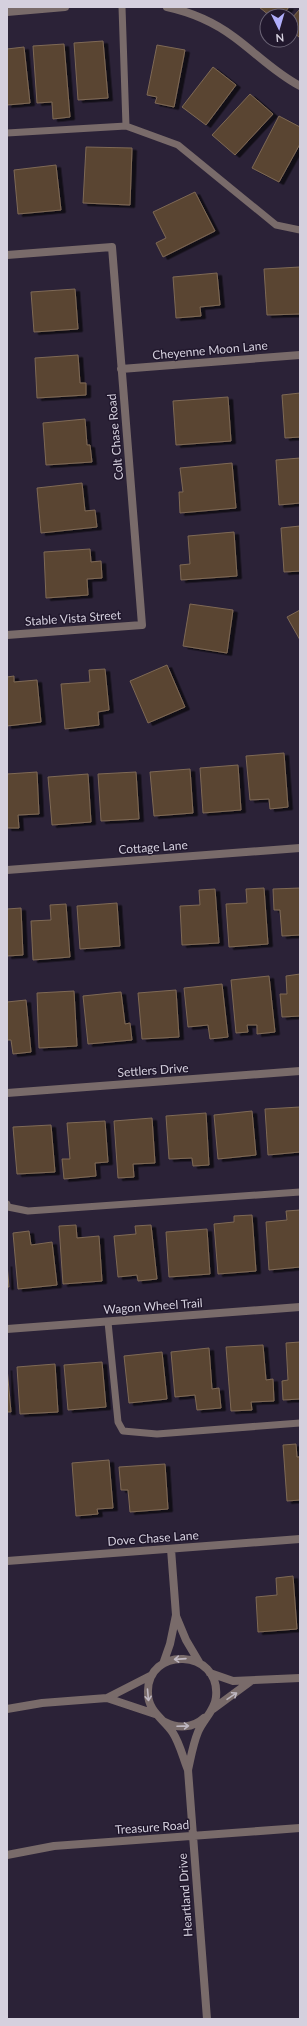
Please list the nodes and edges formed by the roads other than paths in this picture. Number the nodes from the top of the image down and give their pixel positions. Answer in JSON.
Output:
{"nodes":[{"id":1,"x":65,"y":7,"type":"edge"},
{"id":2,"x":122,"y":7,"type":"edge"},
{"id":3,"x":167,"y":7,"type":"edge"},
{"id":4,"x":7,"y":12,"type":"edge"},
{"id":5,"x":300,"y":86,"type":"edge"},
{"id":6,"x":126,"y":126,"type":"junction"},
{"id":7,"x":7,"y":132,"type":"edge"},
{"id":8,"x":300,"y":230,"type":"edge"},
{"id":9,"x":7,"y":255,"type":"edge"},
{"id":10,"x":300,"y":355,"type":"edge"},
{"id":11,"x":121,"y":369,"type":"junction"},
{"id":12,"x":142,"y":625,"type":"joint"},
{"id":13,"x":7,"y":635,"type":"edge"},
{"id":14,"x":300,"y":848,"type":"edge"},
{"id":15,"x":7,"y":870,"type":"edge"},
{"id":16,"x":300,"y":1070,"type":"edge"},
{"id":17,"x":7,"y":1093,"type":"edge"},
{"id":18,"x":300,"y":1192,"type":"edge"},
{"id":19,"x":7,"y":1204,"type":"edge"},
{"id":20,"x":300,"y":1307,"type":"edge"},
{"id":21,"x":108,"y":1322,"type":"junction"},
{"id":22,"x":7,"y":1329,"type":"edge"},
{"id":23,"x":300,"y":1423,"type":"edge"},
{"id":24,"x":300,"y":1539,"type":"edge"},
{"id":25,"x":171,"y":1548,"type":"junction"},
{"id":26,"x":7,"y":1561,"type":"edge"},
{"id":27,"x":176,"y":1615,"type":"junction"},
{"id":28,"x":163,"y":1664,"type":"junction"},
{"id":29,"x":202,"y":1664,"type":"junction"},
{"id":30,"x":154,"y":1673,"type":"junction"},
{"id":31,"x":210,"y":1673,"type":"junction"},
{"id":32,"x":300,"y":1678,"type":"edge"},
{"id":33,"x":251,"y":1681,"type":"junction"},
{"id":34,"x":107,"y":1698,"type":"junction"},
{"id":35,"x":7,"y":1709,"type":"edge"},
{"id":36,"x":212,"y":1709,"type":"junction"},
{"id":37,"x":157,"y":1716,"type":"junction"},
{"id":38,"x":206,"y":1717,"type":"junction"},
{"id":39,"x":188,"y":1770,"type":"junction"},
{"id":40,"x":300,"y":1828,"type":"edge"},
{"id":41,"x":193,"y":1836,"type":"junction"},
{"id":42,"x":7,"y":1855,"type":"edge"},
{"id":43,"x":207,"y":2019,"type":"edge"}],
"edges":[{"from":1,"to":4,"type":"street"},
{"from":2,"to":6,"type":"lane"},
{"from":3,"to":5,"type":"street"},
{"from":6,"to":7,"type":"lane"},
{"from":6,"to":8,"type":"lane"},
{"from":9,"to":11,"type":"street","name":"Colt Chase Road"},
{"from":10,"to":11,"type":"street","name":"Cheyenne Moon Lane"},
{"from":11,"to":12,"type":"street","name":"Colt Chase Road"},
{"from":12,"to":13,"type":"street","name":"Stable Vista Street"},
{"from":14,"to":15,"type":"street","name":"Cottage Lane"},
{"from":16,"to":17,"type":"street","name":"Settlers Drive"},
{"from":18,"to":19,"type":"lane"},
{"from":20,"to":21,"type":"street","name":"Wagon Wheel Trail"},
{"from":21,"to":22,"type":"street","name":"Wagon Wheel Trail"},
{"from":21,"to":23,"type":"lane"},
{"from":24,"to":25,"type":"street","name":"Dove Chase Lane"},
{"from":25,"to":26,"type":"street","name":"Dove Chase Lane"},
{"from":25,"to":27,"type":"street","name":"Heartland Drive"},
{"from":27,"to":28,"type":"street","name":"Heartland Drive"},
{"from":27,"to":29,"type":"street","name":"Heartland Drive"},
{"from":29,"to":28,"type":"street","one_way":true},
{"from":28,"to":30,"type":"street"},
{"from":29,"to":31,"type":"street","name":"Heartland Drive"},
{"from":30,"to":34,"type":"street"},
{"from":30,"to":37,"type":"street","name":"Heartland Drive","one_way":true},
{"from":31,"to":33,"type":"street"},
{"from":31,"to":36,"type":"street","name":"Heartland Drive"},
{"from":32,"to":33,"type":"street"},
{"from":36,"to":33,"type":"street","one_way":true},
{"from":34,"to":35,"type":"street"},
{"from":34,"to":37,"type":"street"},
{"from":36,"to":38,"type":"street","name":"Heartland Drive"},
{"from":37,"to":38,"type":"street","one_way":true},
{"from":37,"to":39,"type":"street","name":"Heartland Drive"},
{"from":38,"to":39,"type":"street","name":"Heartland Drive"},
{"from":39,"to":41,"type":"street","name":"Heartland Drive"},
{"from":40,"to":41,"type":"street","name":"Treasure Road"},
{"from":41,"to":42,"type":"street","name":"Treasure Road"},
{"from":41,"to":43,"type":"street","name":"Heartland Drive"}]}
